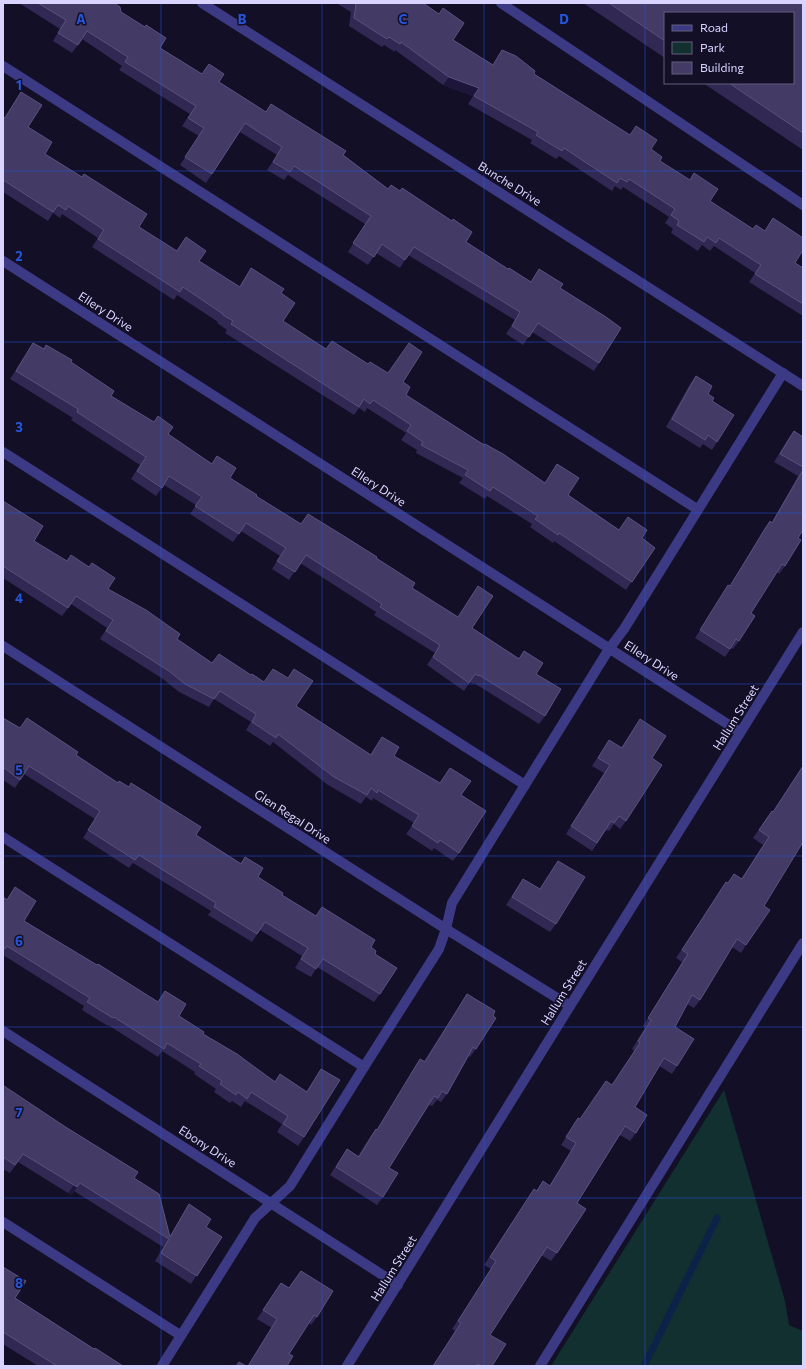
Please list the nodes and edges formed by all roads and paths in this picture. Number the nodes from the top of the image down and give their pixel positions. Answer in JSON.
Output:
{"nodes":[{"id":1,"x":202,"y":3,"type":"edge"},
{"id":2,"x":501,"y":3,"type":"edge"},
{"id":3,"x":3,"y":66,"type":"edge"},
{"id":4,"x":803,"y":205,"type":"edge"},
{"id":5,"x":3,"y":261,"type":"edge"},
{"id":6,"x":783,"y":373,"type":"junction"},
{"id":7,"x":803,"y":386,"type":"edge"},
{"id":8,"x":3,"y":452,"type":"edge"},
{"id":9,"x":697,"y":509,"type":"junction"},
{"id":10,"x":803,"y":632,"type":"edge"},
{"id":11,"x":3,"y":646,"type":"edge"},
{"id":12,"x":609,"y":649,"type":"junction"},
{"id":13,"x":740,"y":732,"type":"junction"},
{"id":14,"x":525,"y":785,"type":"junction"},
{"id":15,"x":3,"y":837,"type":"edge"},
{"id":16,"x":446,"y":929,"type":"junction"},
{"id":17,"x":803,"y":943,"type":"edge"},
{"id":18,"x":570,"y":1006,"type":"junction"},
{"id":19,"x":3,"y":1031,"type":"edge"},
{"id":20,"x":364,"y":1068,"type":"junction"},
{"id":21,"x":272,"y":1202,"type":"junction"},
{"id":22,"x":3,"y":1222,"type":"edge"},
{"id":23,"x":398,"y":1284,"type":"junction"},
{"id":24,"x":180,"y":1335,"type":"junction"},
{"id":25,"x":162,"y":1366,"type":"edge"},
{"id":26,"x":347,"y":1366,"type":"edge"},
{"id":27,"x":540,"y":1366,"type":"edge"}],
"edges":[{"from":1,"to":6,"type":"street","name":"Bunche Drive"},
{"from":2,"to":4,"type":"street"},
{"from":3,"to":9,"type":"street"},
{"from":5,"to":12,"type":"street","name":"Ellery Drive"},
{"from":6,"to":7,"type":"street","name":"Bunche Drive"},
{"from":6,"to":9,"type":"street"},
{"from":8,"to":14,"type":"street"},
{"from":9,"to":12,"type":"street"},
{"from":10,"to":13,"type":"street","name":"Hallum Street"},
{"from":11,"to":16,"type":"street","name":"Glen Regal Drive"},
{"from":12,"to":13,"type":"street","name":"Ellery Drive"},
{"from":12,"to":14,"type":"street"},
{"from":13,"to":18,"type":"street","name":"Hallum Street"},
{"from":14,"to":16,"type":"street"},
{"from":15,"to":20,"type":"street"},
{"from":16,"to":18,"type":"street","name":"Glen Regal Drive"},
{"from":16,"to":20,"type":"street"},
{"from":17,"to":27,"type":"street"},
{"from":18,"to":23,"type":"street","name":"Hallum Street"},
{"from":19,"to":21,"type":"street","name":"Ebony Drive"},
{"from":20,"to":21,"type":"street"},
{"from":21,"to":23,"type":"street","name":"Ebony Drive"},
{"from":21,"to":24,"type":"street"},
{"from":22,"to":24,"type":"street"},
{"from":23,"to":26,"type":"street","name":"Hallum Street"},
{"from":24,"to":25,"type":"street"}]}
